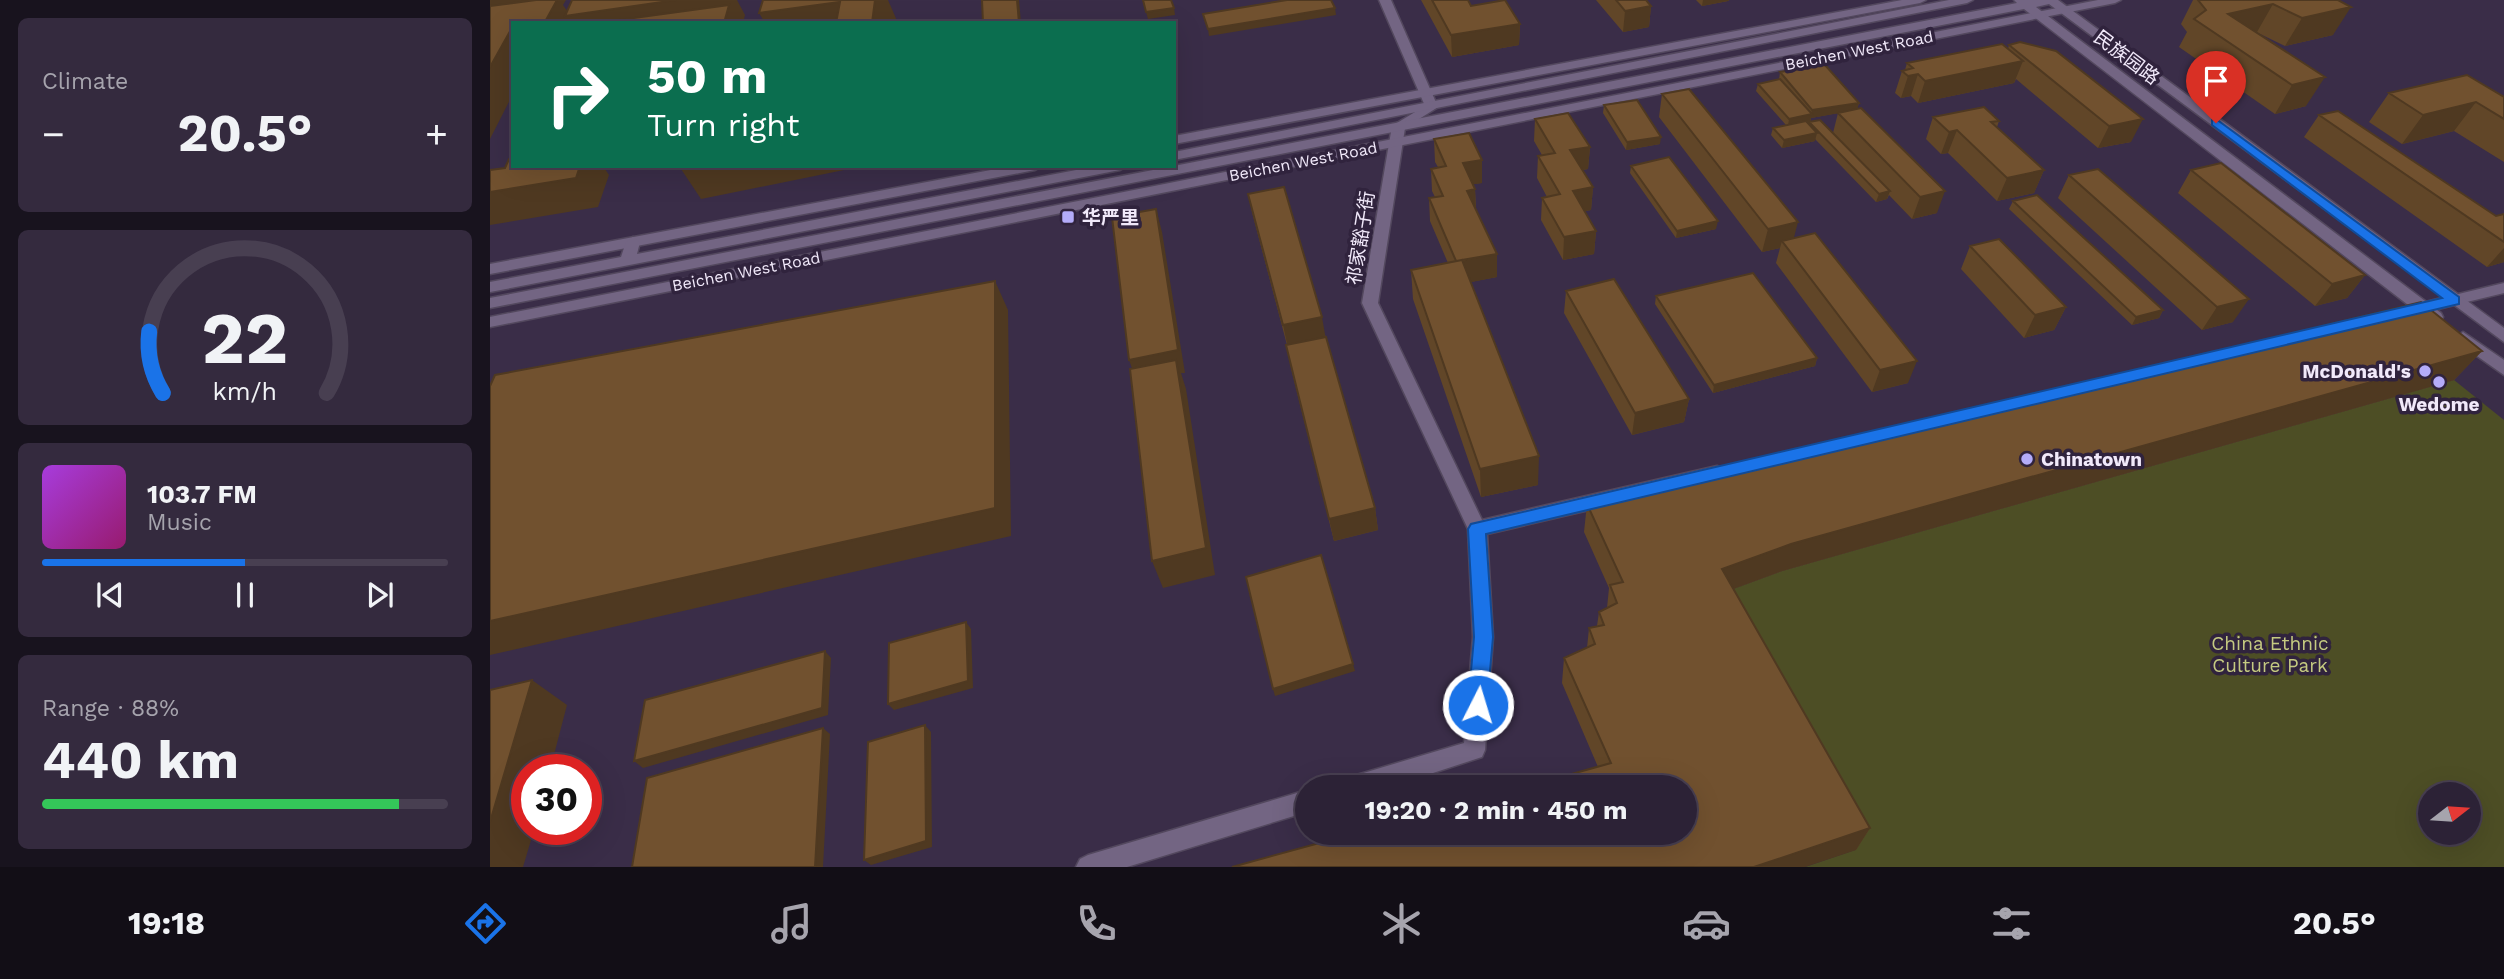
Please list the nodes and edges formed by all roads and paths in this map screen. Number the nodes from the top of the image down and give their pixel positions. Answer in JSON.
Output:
{"nodes":[{"id":1,"x":1385,"y":0,"type":"edge"},
{"id":2,"x":1920,"y":0,"type":"edge"},
{"id":3,"x":1967,"y":0,"type":"edge"},
{"id":4,"x":2051,"y":0,"type":"edge"},
{"id":5,"x":2115,"y":0,"type":"edge"},
{"id":6,"x":2024,"y":2,"type":"edge"},
{"id":7,"x":2064,"y":10,"type":"junction"},
{"id":8,"x":2039,"y":15,"type":"junction"},
{"id":9,"x":1429,"y":101,"type":"junction"},
{"id":10,"x":1398,"y":134,"type":"junction"},
{"id":11,"x":1176,"y":140,"type":"edge"},
{"id":12,"x":1176,"y":156,"type":"edge"},
{"id":13,"x":1024,"y":168,"type":"edge"},
{"id":14,"x":1110,"y":168,"type":"edge"},
{"id":15,"x":633,"y":242,"type":"junction"},
{"id":16,"x":628,"y":260,"type":"junction"},
{"id":17,"x":490,"y":269,"type":"edge"},
{"id":18,"x":490,"y":287,"type":"edge"},
{"id":19,"x":2504,"y":288,"type":"edge"},
{"id":20,"x":2454,"y":300,"type":"junction"},
{"id":21,"x":490,"y":303,"type":"edge"},
{"id":22,"x":2422,"y":307,"type":"junction"},
{"id":23,"x":2395,"y":314,"type":"edge"},
{"id":24,"x":490,"y":322,"type":"edge"},
{"id":25,"x":2504,"y":336,"type":"edge"},
{"id":26,"x":2504,"y":369,"type":"edge"},
{"id":27,"x":1733,"y":469,"type":"edge"},
{"id":28,"x":1477,"y":529,"type":"junction"},
{"id":29,"x":1392,"y":775,"type":"edge"},
{"id":30,"x":1295,"y":805,"type":"edge"},
{"id":31,"x":1088,"y":867,"type":"edge"}],
"edges":[{"from":1,"to":9,"type":"street"},
{"from":2,"to":9,"type":"street","name":"Beichen West Road"},
{"from":3,"to":9,"type":"street","name":"Beichen West Road"},
{"from":4,"to":6,"type":"street","name":"Beichen West Road"},
{"from":4,"to":7,"type":"street","name":"民族园路"},
{"from":5,"to":7,"type":"street","name":"Beichen West Road"},
{"from":6,"to":8,"type":"street","name":"民族园路"},
{"from":6,"to":10,"type":"street","name":"Beichen West Road"},
{"from":7,"to":8,"type":"street","name":"Beichen West Road"},
{"from":7,"to":20,"type":"street","name":"民族园路"},
{"from":8,"to":10,"type":"street","name":"Beichen West Road"},
{"from":8,"to":22,"type":"street","name":"民族园路"},
{"from":9,"to":10,"type":"street"},
{"from":9,"to":11,"type":"street","name":"Beichen West Road"},
{"from":9,"to":12,"type":"street","name":"Beichen West Road"},
{"from":10,"to":21,"type":"street","name":"Beichen West Road"},
{"from":10,"to":24,"type":"street","name":"Beichen West Road"},
{"from":10,"to":28,"type":"street","name":"祁家豁子街"},
{"from":13,"to":15,"type":"street"},
{"from":14,"to":16,"type":"street","name":"Beichen West Road"},
{"from":15,"to":16,"type":"street"},
{"from":15,"to":17,"type":"street"},
{"from":16,"to":18,"type":"street","name":"Beichen West Road"},
{"from":19,"to":20,"type":"street"},
{"from":20,"to":22,"type":"street"},
{"from":20,"to":25,"type":"street","name":"民族园路"},
{"from":22,"to":23,"type":"street"},
{"from":22,"to":26,"type":"street","name":"民族园路"},
{"from":27,"to":28,"type":"street"},
{"from":28,"to":29,"type":"street"},
{"from":30,"to":31,"type":"street"}]}
